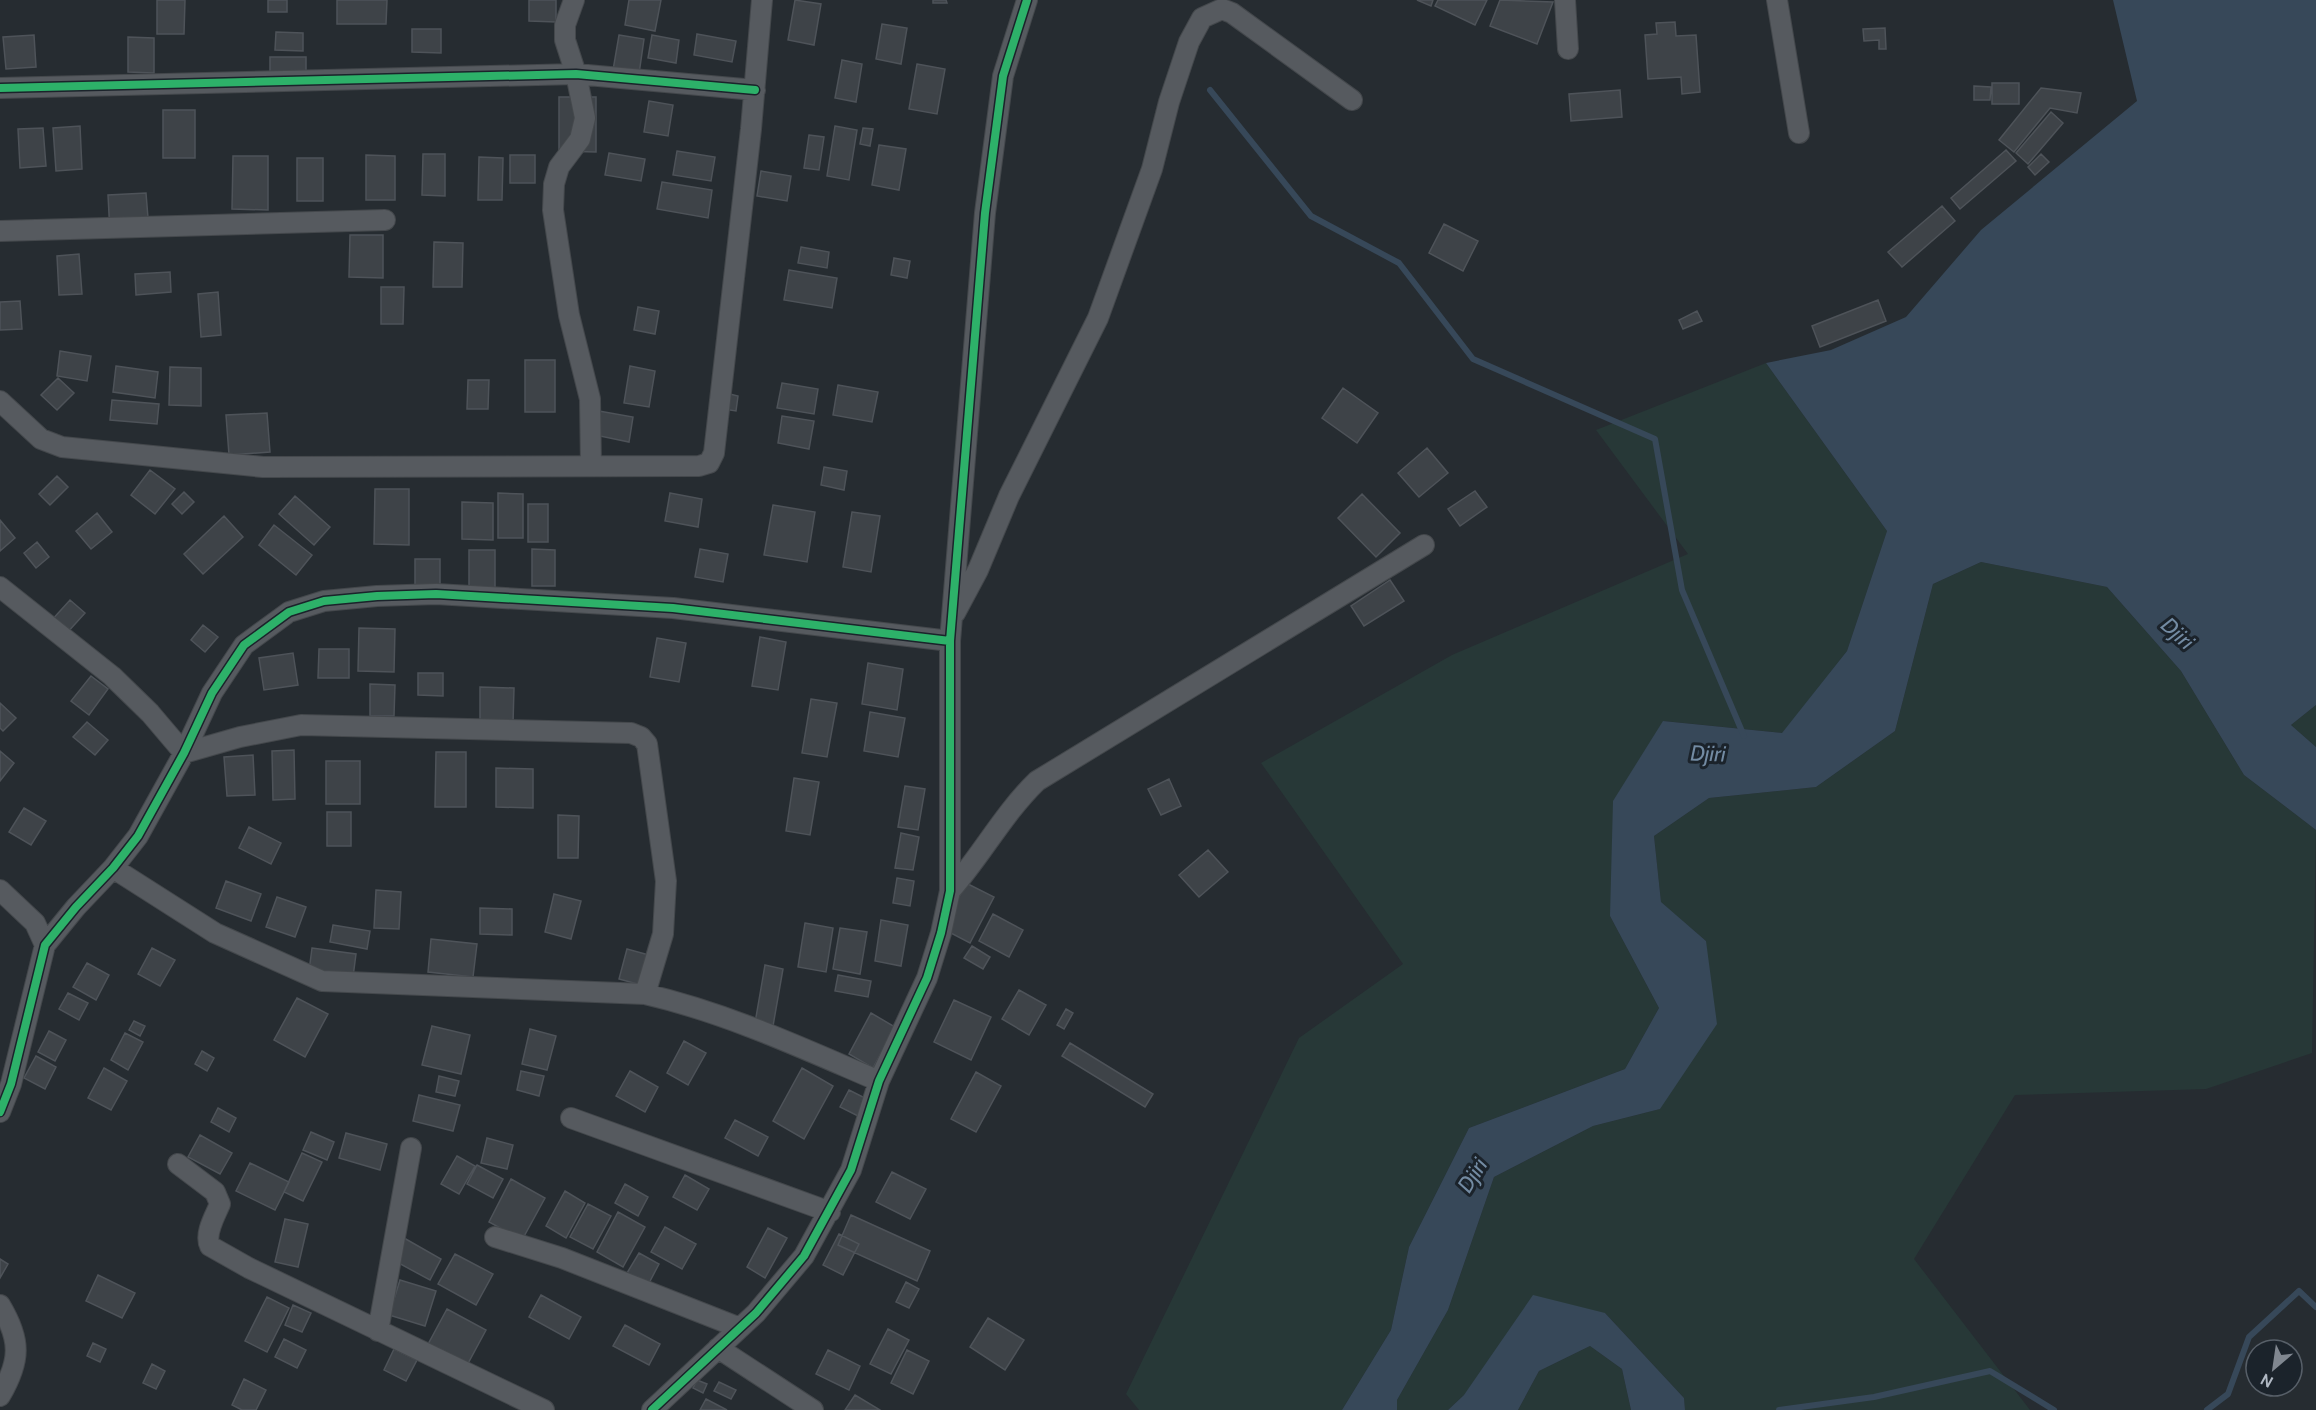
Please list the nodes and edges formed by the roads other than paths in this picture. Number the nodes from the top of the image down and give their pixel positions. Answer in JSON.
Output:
{"nodes":[{"id":1,"x":574,"y":0,"type":"edge"},
{"id":2,"x":762,"y":0,"type":"edge"},
{"id":3,"x":1027,"y":0,"type":"edge"},
{"id":4,"x":1565,"y":0,"type":"edge"},
{"id":5,"x":1777,"y":0,"type":"edge"},
{"id":6,"x":1568,"y":49,"type":"dead end"},
{"id":7,"x":576,"y":74,"type":"junction"},
{"id":8,"x":0,"y":88,"type":"edge"},
{"id":9,"x":755,"y":90,"type":"junction"},
{"id":10,"x":1352,"y":100,"type":"dead end"},
{"id":11,"x":1799,"y":133,"type":"dead end"},
{"id":12,"x":385,"y":220,"type":"dead end"},
{"id":13,"x":0,"y":231,"type":"edge"},
{"id":14,"x":0,"y":401,"type":"edge"},
{"id":15,"x":591,"y":466,"type":"junction"},
{"id":16,"x":1424,"y":545,"type":"dead end"},
{"id":17,"x":0,"y":587,"type":"edge"},
{"id":18,"x":952,"y":618,"type":"junction"},
{"id":19,"x":950,"y":641,"type":"junction"},
{"id":20,"x":184,"y":753,"type":"junction"},
{"id":21,"x":113,"y":868,"type":"junction"},
{"id":22,"x":0,"y":890,"type":"edge"},
{"id":23,"x":950,"y":891,"type":"junction"},
{"id":24,"x":45,"y":945,"type":"junction"},
{"id":25,"x":645,"y":994,"type":"junction"},
{"id":26,"x":879,"y":1081,"type":"junction"},
{"id":27,"x":0,"y":1112,"type":"edge"},
{"id":28,"x":571,"y":1118,"type":"dead end"},
{"id":29,"x":411,"y":1148,"type":"dead end"},
{"id":30,"x":178,"y":1164,"type":"dead end"},
{"id":31,"x":830,"y":1212,"type":"junction"},
{"id":32,"x":495,"y":1237,"type":"dead end"},
{"id":33,"x":0,"y":1305,"type":"edge"},
{"id":34,"x":740,"y":1328,"type":"junction"},
{"id":35,"x":378,"y":1331,"type":"junction"},
{"id":36,"x":718,"y":1348,"type":"junction"},
{"id":37,"x":0,"y":1396,"type":"edge"},
{"id":38,"x":544,"y":1410,"type":"edge"},
{"id":39,"x":652,"y":1410,"type":"edge"},
{"id":40,"x":813,"y":1410,"type":"edge"}],
"edges":[{"from":1,"to":7,"type":"street"},
{"from":2,"to":9,"type":"street"},
{"from":3,"to":18,"type":"street"},
{"from":4,"to":6,"type":"street"},
{"from":5,"to":11,"type":"street"},
{"from":7,"to":8,"type":"street"},
{"from":7,"to":9,"type":"street"},
{"from":7,"to":15,"type":"street"},
{"from":9,"to":15,"type":"street"},
{"from":10,"to":18,"type":"street"},
{"from":12,"to":13,"type":"street"},
{"from":14,"to":15,"type":"street"},
{"from":16,"to":23,"type":"street"},
{"from":17,"to":20,"type":"street"},
{"from":18,"to":19,"type":"street"},
{"from":19,"to":20,"type":"street"},
{"from":19,"to":23,"type":"street"},
{"from":20,"to":21,"type":"street"},
{"from":20,"to":25,"type":"street"},
{"from":21,"to":24,"type":"street"},
{"from":21,"to":25,"type":"street"},
{"from":22,"to":24,"type":"street"},
{"from":23,"to":26,"type":"street"},
{"from":24,"to":27,"type":"street"},
{"from":25,"to":26,"type":"street"},
{"from":26,"to":31,"type":"street"},
{"from":28,"to":31,"type":"street"},
{"from":29,"to":35,"type":"street"},
{"from":30,"to":35,"type":"street"},
{"from":31,"to":34,"type":"street"},
{"from":32,"to":34,"type":"street"},
{"from":33,"to":37,"type":"street"},
{"from":34,"to":36,"type":"street"},
{"from":35,"to":38,"type":"street"},
{"from":36,"to":39,"type":"street"},
{"from":36,"to":40,"type":"street"}]}
